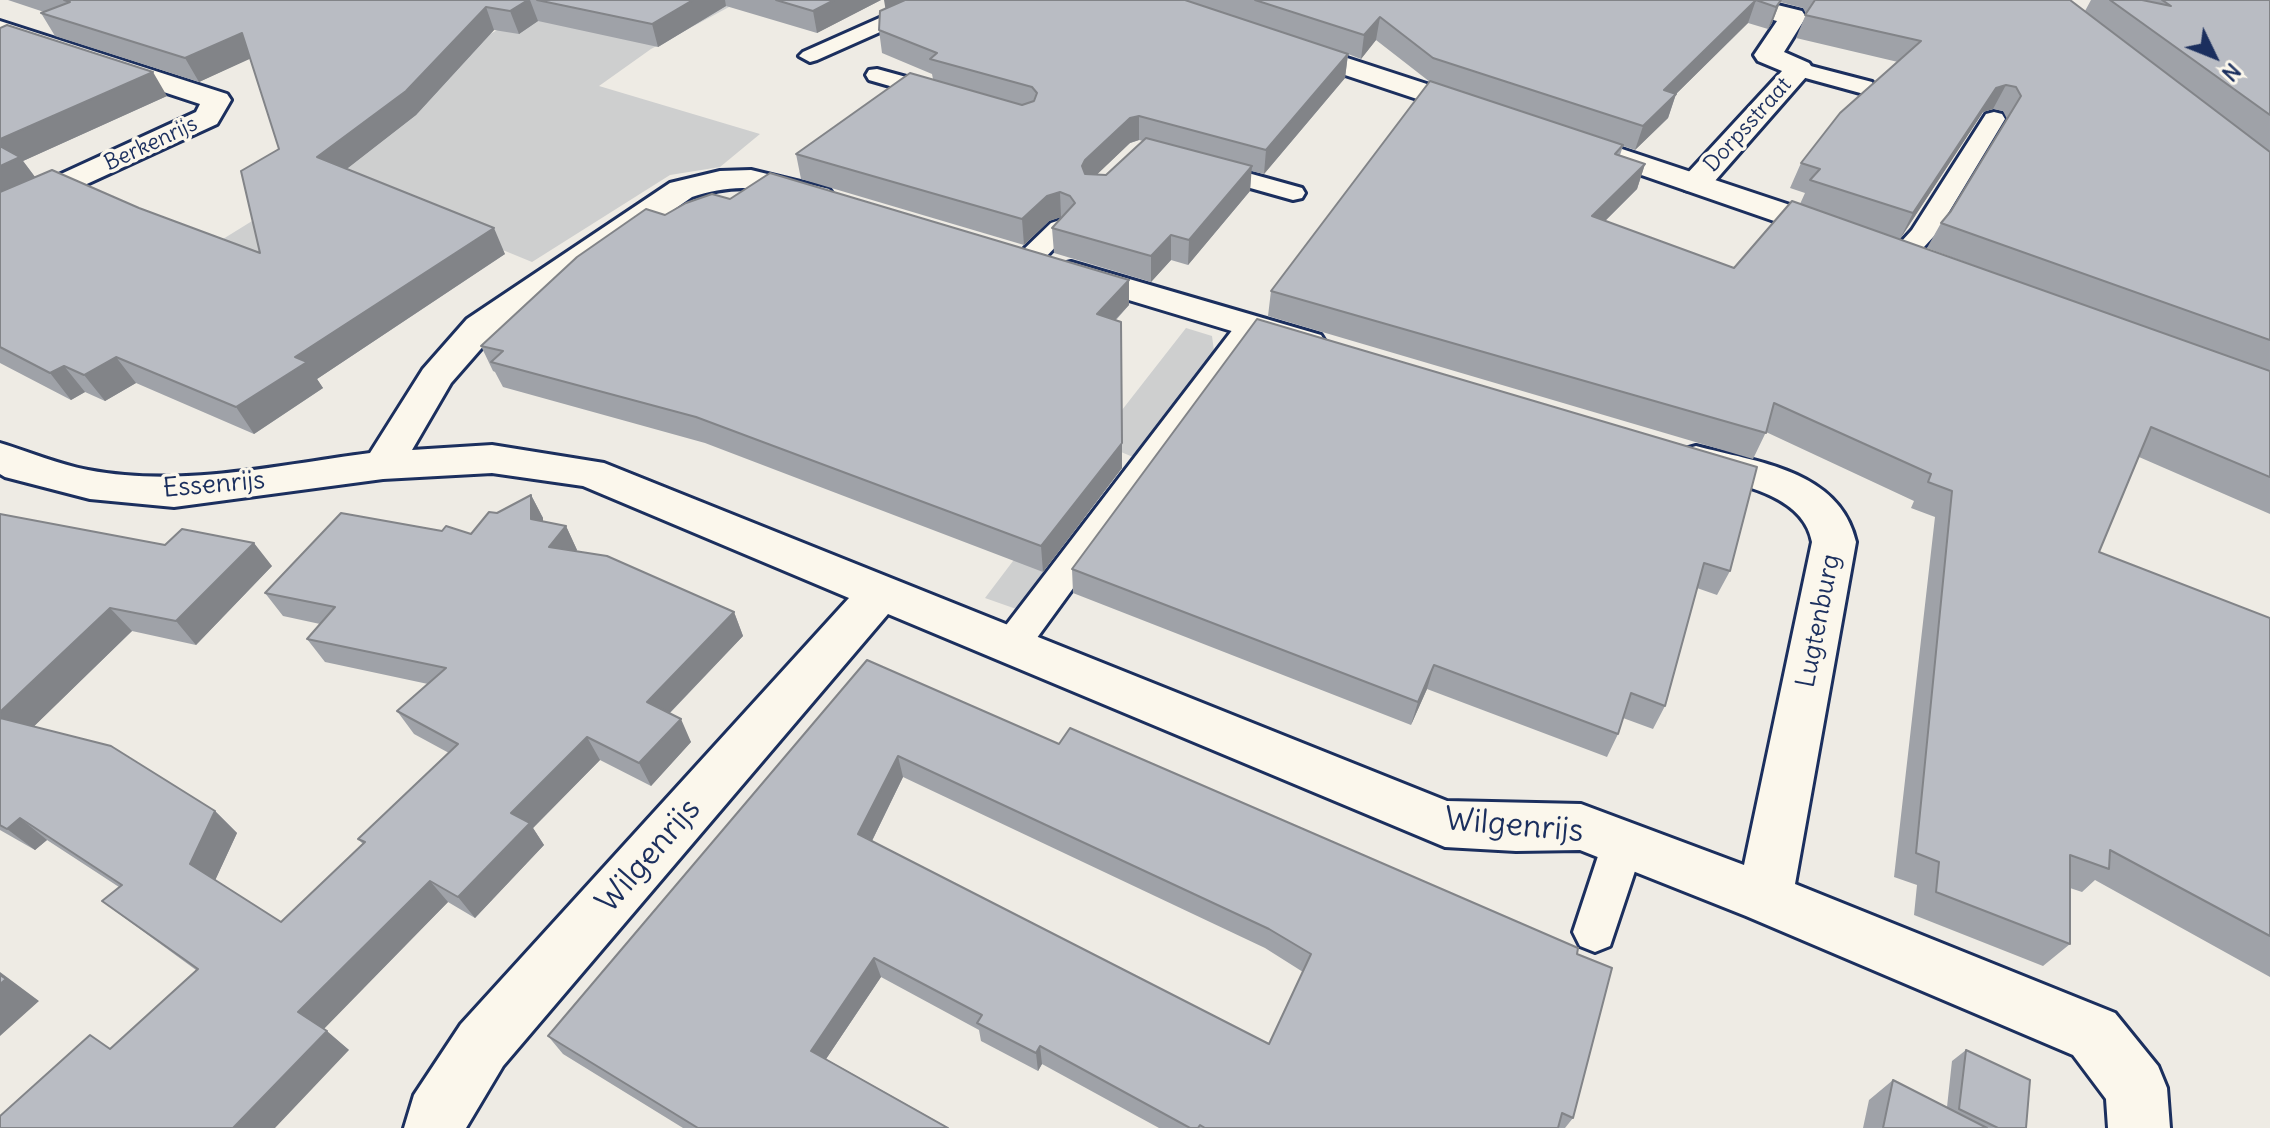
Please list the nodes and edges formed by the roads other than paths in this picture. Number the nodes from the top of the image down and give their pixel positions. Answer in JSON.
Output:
{"nodes":[{"id":1,"x":936,"y":0,"type":"edge"},
{"id":2,"x":1727,"y":0,"type":"edge"},
{"id":3,"x":0,"y":29,"type":"edge"},
{"id":4,"x":1266,"y":39,"type":"edge"},
{"id":5,"x":810,"y":56,"type":"dead end"},
{"id":6,"x":1799,"y":69,"type":"junction"},
{"id":7,"x":877,"y":75,"type":"dead end"},
{"id":8,"x":1864,"y":87,"type":"edge"},
{"id":9,"x":966,"y":101,"type":"edge"},
{"id":10,"x":1500,"y":117,"type":"edge"},
{"id":11,"x":1994,"y":119,"type":"edge"},
{"id":12,"x":1560,"y":138,"type":"edge"},
{"id":13,"x":1186,"y":163,"type":"edge"},
{"id":14,"x":1696,"y":183,"type":"junction"},
{"id":15,"x":1293,"y":193,"type":"dead end"},
{"id":16,"x":854,"y":207,"type":"edge"},
{"id":17,"x":0,"y":214,"type":"edge"},
{"id":18,"x":1060,"y":228,"type":"edge"},
{"id":19,"x":1015,"y":255,"type":"joint"},
{"id":20,"x":1917,"y":259,"type":"joint"},
{"id":21,"x":1250,"y":326,"type":"junction"},
{"id":22,"x":1342,"y":354,"type":"edge"},
{"id":23,"x":1664,"y":450,"type":"edge"},
{"id":24,"x":0,"y":457,"type":"edge"},
{"id":25,"x":383,"y":465,"type":"junction"},
{"id":26,"x":879,"y":594,"type":"junction"},
{"id":27,"x":1010,"y":647,"type":"junction"},
{"id":28,"x":1623,"y":844,"type":"junction"},
{"id":29,"x":1765,"y":898,"type":"junction"},
{"id":30,"x":1595,"y":932,"type":"dead end"},
{"id":31,"x":435,"y":1128,"type":"edge"},
{"id":32,"x":2139,"y":1128,"type":"edge"}],
"edges":[{"from":1,"to":5,"type":"lane"},
{"from":2,"to":6,"type":"street","name":"Dorpsstraat"},
{"from":3,"to":17,"type":"street","name":"Berkenrijs"},
{"from":4,"to":10,"type":"street"},
{"from":6,"to":8,"type":"lane"},
{"from":6,"to":14,"type":"street","name":"Dorpsstraat"},
{"from":7,"to":9,"type":"lane"},
{"from":11,"to":20,"type":"lane"},
{"from":12,"to":14,"type":"street","name":"Dorpsstraat"},
{"from":13,"to":15,"type":"lane"},
{"from":14,"to":20,"type":"street","name":"Dorpsstraat"},
{"from":16,"to":25,"type":"street"},
{"from":18,"to":19,"type":"lane"},
{"from":19,"to":21,"type":"street"},
{"from":21,"to":22,"type":"street"},
{"from":21,"to":27,"type":"lane"},
{"from":23,"to":29,"type":"street","name":"Lugtenburg"},
{"from":24,"to":25,"type":"street","name":"Essenrijs"},
{"from":25,"to":26,"type":"street","name":"Wilgenrijs"},
{"from":26,"to":27,"type":"street","name":"Wilgenrijs"},
{"from":26,"to":31,"type":"street","name":"Wilgenrijs"},
{"from":27,"to":28,"type":"street","name":"Wilgenrijs"},
{"from":28,"to":29,"type":"street","name":"Wilgenrijs"},
{"from":28,"to":30,"type":"lane"},
{"from":29,"to":32,"type":"street","name":"Wilgenrijs"}]}
